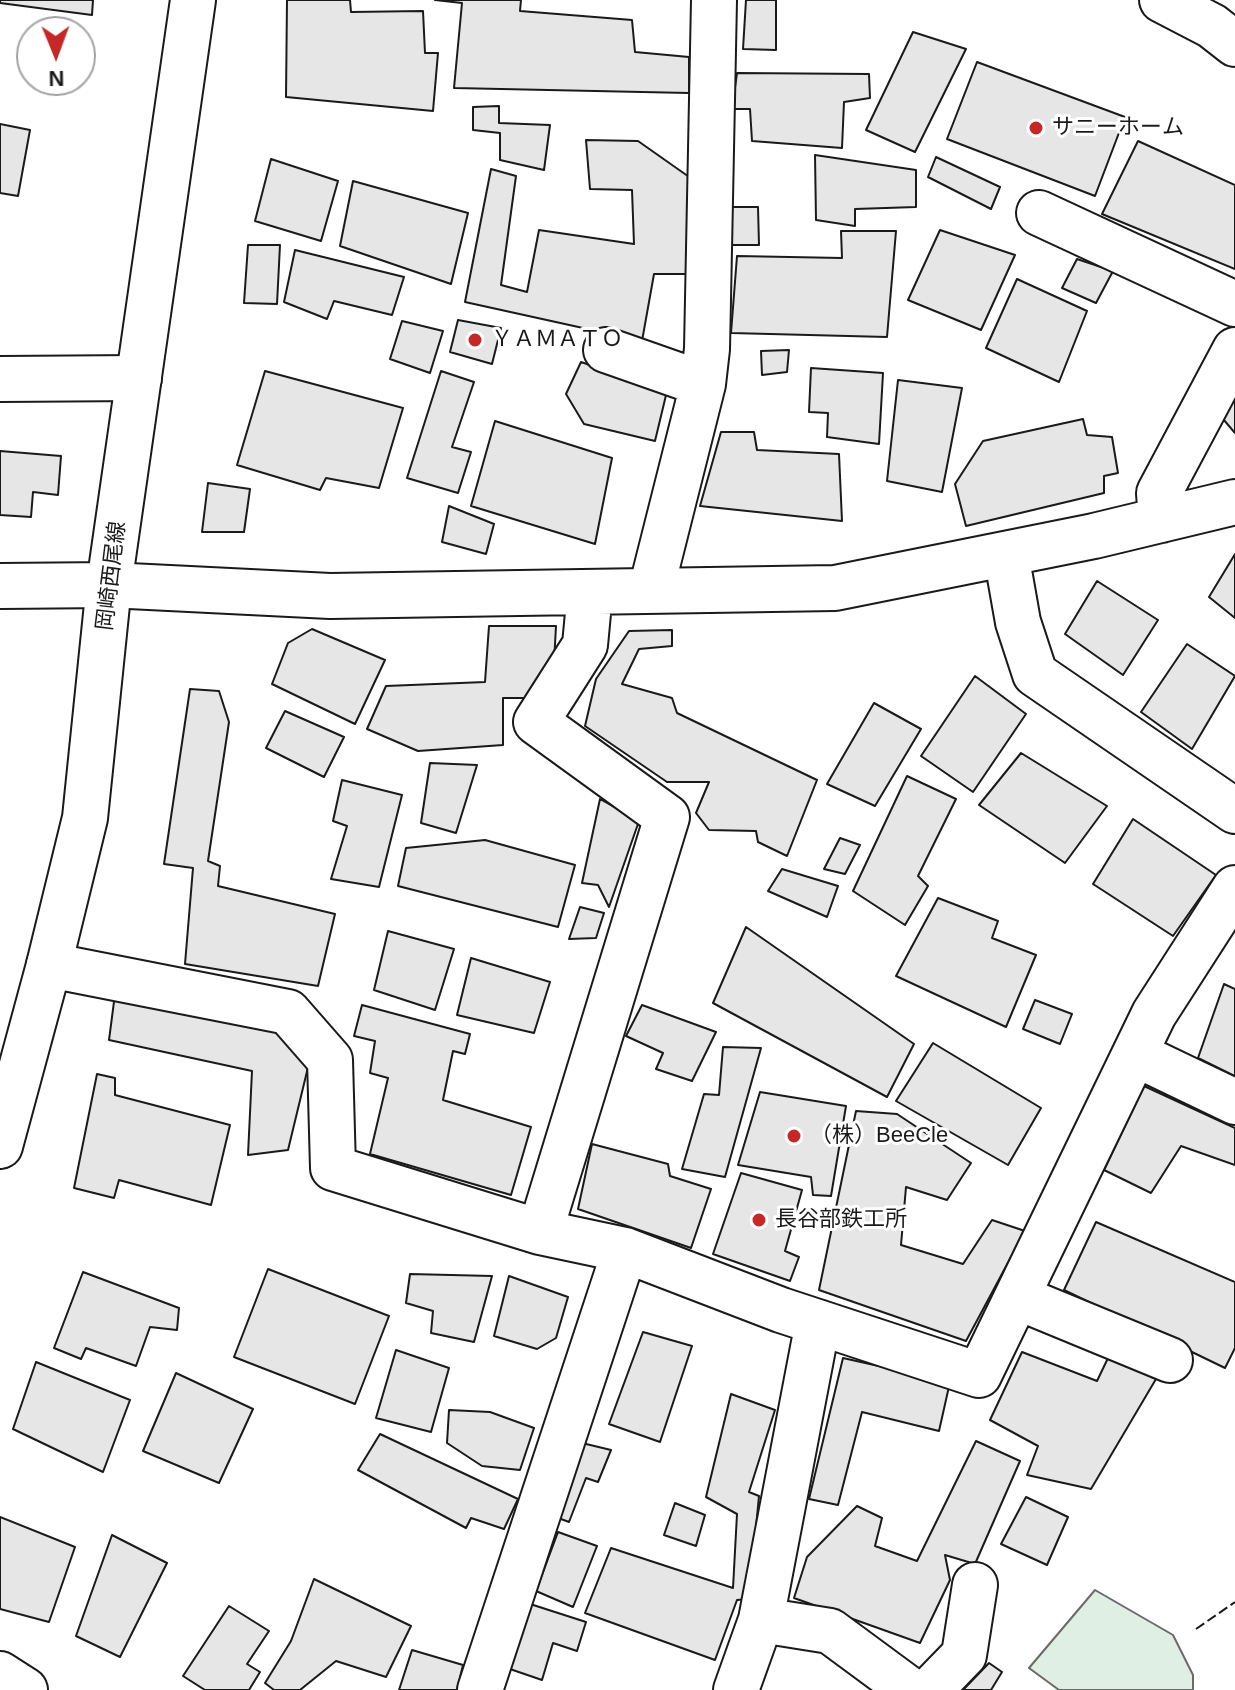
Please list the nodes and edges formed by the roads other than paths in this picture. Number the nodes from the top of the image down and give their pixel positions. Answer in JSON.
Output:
{"nodes":[{"id":1,"x":193,"y":0,"type":"edge"},
{"id":2,"x":714,"y":0,"type":"edge"},
{"id":3,"x":1162,"y":0,"type":"edge"},
{"id":4,"x":1235,"y":44,"type":"edge"},
{"id":5,"x":1039,"y":213,"type":"dead end"},
{"id":6,"x":1235,"y":304,"type":"edge"},
{"id":7,"x":606,"y":350,"type":"dead end"},
{"id":8,"x":1235,"y":350,"type":"edge"},
{"id":9,"x":139,"y":378,"type":"junction"},
{"id":10,"x":0,"y":379,"type":"edge"},
{"id":11,"x":703,"y":384,"type":"junction"},
{"id":12,"x":1235,"y":502,"type":"edge"},
{"id":13,"x":1161,"y":520,"type":"junction"},
{"id":14,"x":1006,"y":554,"type":"junction"},
{"id":15,"x":109,"y":585,"type":"junction"},
{"id":16,"x":0,"y":586,"type":"edge"},
{"id":17,"x":651,"y":590,"type":"junction"},
{"id":18,"x":590,"y":592,"type":"junction"},
{"id":19,"x":1235,"y":811,"type":"edge"},
{"id":20,"x":1235,"y":888,"type":"edge"},
{"id":21,"x":49,"y":965,"type":"junction"},
{"id":22,"x":1135,"y":1054,"type":"junction"},
{"id":23,"x":1235,"y":1102,"type":"edge"},
{"id":24,"x":0,"y":1146,"type":"edge"},
{"id":25,"x":540,"y":1232,"type":"junction"},
{"id":26,"x":625,"y":1250,"type":"junction"},
{"id":27,"x":1017,"y":1297,"type":"junction"},
{"id":28,"x":818,"y":1322,"type":"junction"},
{"id":29,"x":1170,"y":1360,"type":"dead end"},
{"id":30,"x":975,"y":1585,"type":"dead end"},
{"id":31,"x":761,"y":1620,"type":"junction"},
{"id":32,"x":0,"y":1674,"type":"edge"},
{"id":33,"x":25,"y":1690,"type":"edge"},
{"id":34,"x":480,"y":1690,"type":"edge"},
{"id":35,"x":736,"y":1690,"type":"edge"},
{"id":36,"x":910,"y":1690,"type":"edge"},
{"id":37,"x":930,"y":1690,"type":"edge"}],
"edges":[{"from":1,"to":9,"type":"street","name":"岡崎西尾線"},
{"from":2,"to":11,"type":"street"},
{"from":3,"to":4,"type":"street"},
{"from":5,"to":6,"type":"street"},
{"from":7,"to":11,"type":"street"},
{"from":8,"to":13,"type":"street"},
{"from":9,"to":10,"type":"street"},
{"from":9,"to":15,"type":"street","name":"岡崎西尾線"},
{"from":11,"to":17,"type":"street"},
{"from":12,"to":13,"type":"street"},
{"from":13,"to":14,"type":"street"},
{"from":14,"to":17,"type":"street"},
{"from":14,"to":19,"type":"street"},
{"from":15,"to":16,"type":"street"},
{"from":15,"to":18,"type":"street"},
{"from":15,"to":21,"type":"street","name":"岡崎西尾線"},
{"from":17,"to":18,"type":"street"},
{"from":18,"to":25,"type":"street"},
{"from":20,"to":22,"type":"street"},
{"from":21,"to":24,"type":"street","name":"岡崎西尾線"},
{"from":21,"to":25,"type":"street"},
{"from":22,"to":23,"type":"street"},
{"from":22,"to":27,"type":"street"},
{"from":25,"to":26,"type":"street"},
{"from":26,"to":28,"type":"street"},
{"from":26,"to":34,"type":"street"},
{"from":27,"to":28,"type":"street"},
{"from":27,"to":29,"type":"street"},
{"from":28,"to":31,"type":"street"},
{"from":30,"to":37,"type":"street"},
{"from":31,"to":35,"type":"street"},
{"from":31,"to":36,"type":"street"},
{"from":32,"to":33,"type":"street"}]}
